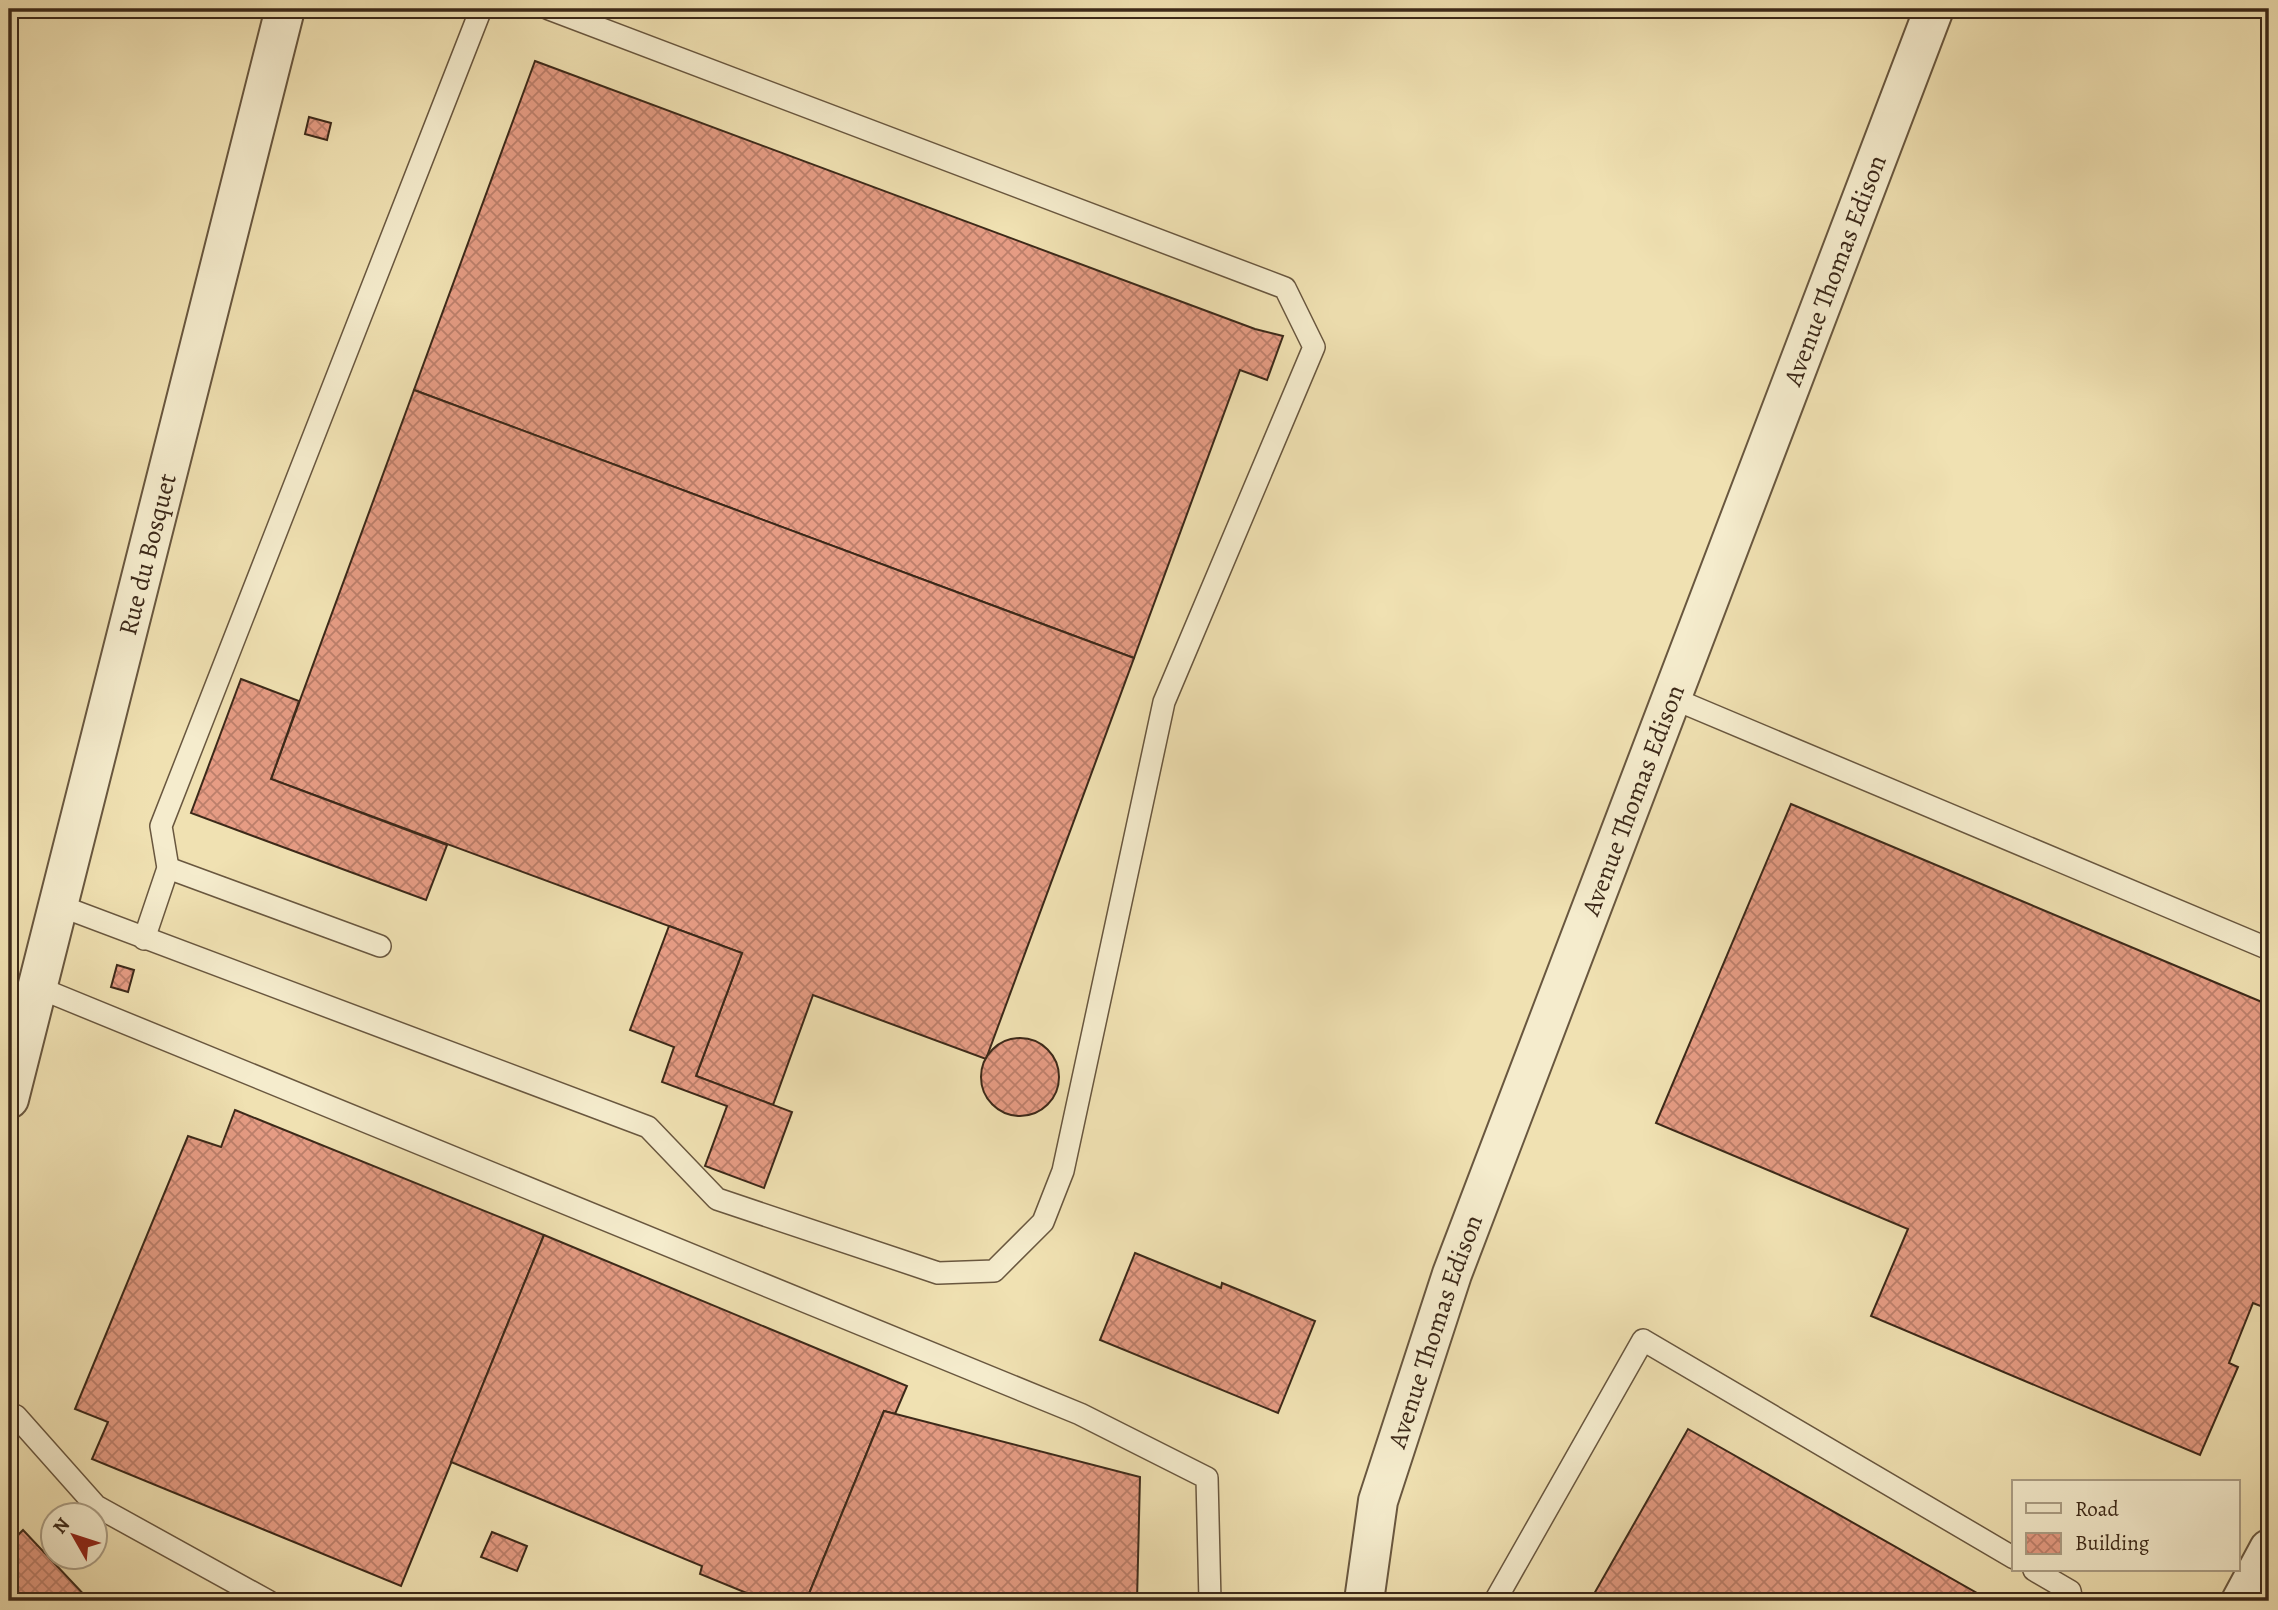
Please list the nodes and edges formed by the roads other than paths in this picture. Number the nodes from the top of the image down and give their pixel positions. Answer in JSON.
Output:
{"nodes":[{"id":1,"x":285,"y":9,"type":"edge"},
{"id":2,"x":481,"y":9,"type":"edge"},
{"id":3,"x":549,"y":9,"type":"edge"},
{"id":4,"x":1934,"y":9,"type":"edge"},
{"id":5,"x":1672,"y":698,"type":"junction"},
{"id":6,"x":168,"y":868,"type":"junction"},
{"id":7,"x":58,"y":905,"type":"junction"},
{"id":8,"x":144,"y":939,"type":"junction"},
{"id":9,"x":380,"y":946,"type":"dead end"},
{"id":10,"x":2269,"y":949,"type":"edge"},
{"id":11,"x":37,"y":987,"type":"junction"},
{"id":12,"x":14,"y":1052,"type":"edge"},
{"id":13,"x":9,"y":1099,"type":"edge"},
{"id":14,"x":9,"y":1413,"type":"edge"},
{"id":15,"x":2269,"y":1549,"type":"edge"},
{"id":16,"x":2012,"y":1557,"type":"edge"},
{"id":17,"x":2037,"y":1572,"type":"edge"},
{"id":18,"x":268,"y":1601,"type":"edge"},
{"id":19,"x":1210,"y":1601,"type":"edge"},
{"id":20,"x":1364,"y":1601,"type":"edge"},
{"id":21,"x":1495,"y":1601,"type":"edge"},
{"id":22,"x":2072,"y":1601,"type":"edge"},
{"id":23,"x":2241,"y":1601,"type":"edge"}],
"edges":[{"from":1,"to":7,"type":"street","name":"Rue du Bosquet"},
{"from":2,"to":6,"type":"lane"},
{"from":3,"to":8,"type":"lane"},
{"from":4,"to":5,"type":"street","name":"Avenue Thomas Edison"},
{"from":5,"to":10,"type":"lane"},
{"from":5,"to":20,"type":"street","name":"Avenue Thomas Edison"},
{"from":6,"to":8,"type":"lane"},
{"from":6,"to":9,"type":"lane"},
{"from":7,"to":8,"type":"lane"},
{"from":7,"to":11,"type":"street","name":"Rue du Bosquet"},
{"from":11,"to":12,"type":"street","name":"Rue du Bosquet"},
{"from":11,"to":19,"type":"lane"},
{"from":12,"to":13,"type":"street","name":"Rue du Bosquet"},
{"from":14,"to":18,"type":"lane"},
{"from":15,"to":23,"type":"street"},
{"from":16,"to":21,"type":"lane"},
{"from":17,"to":22,"type":"lane"}]}
